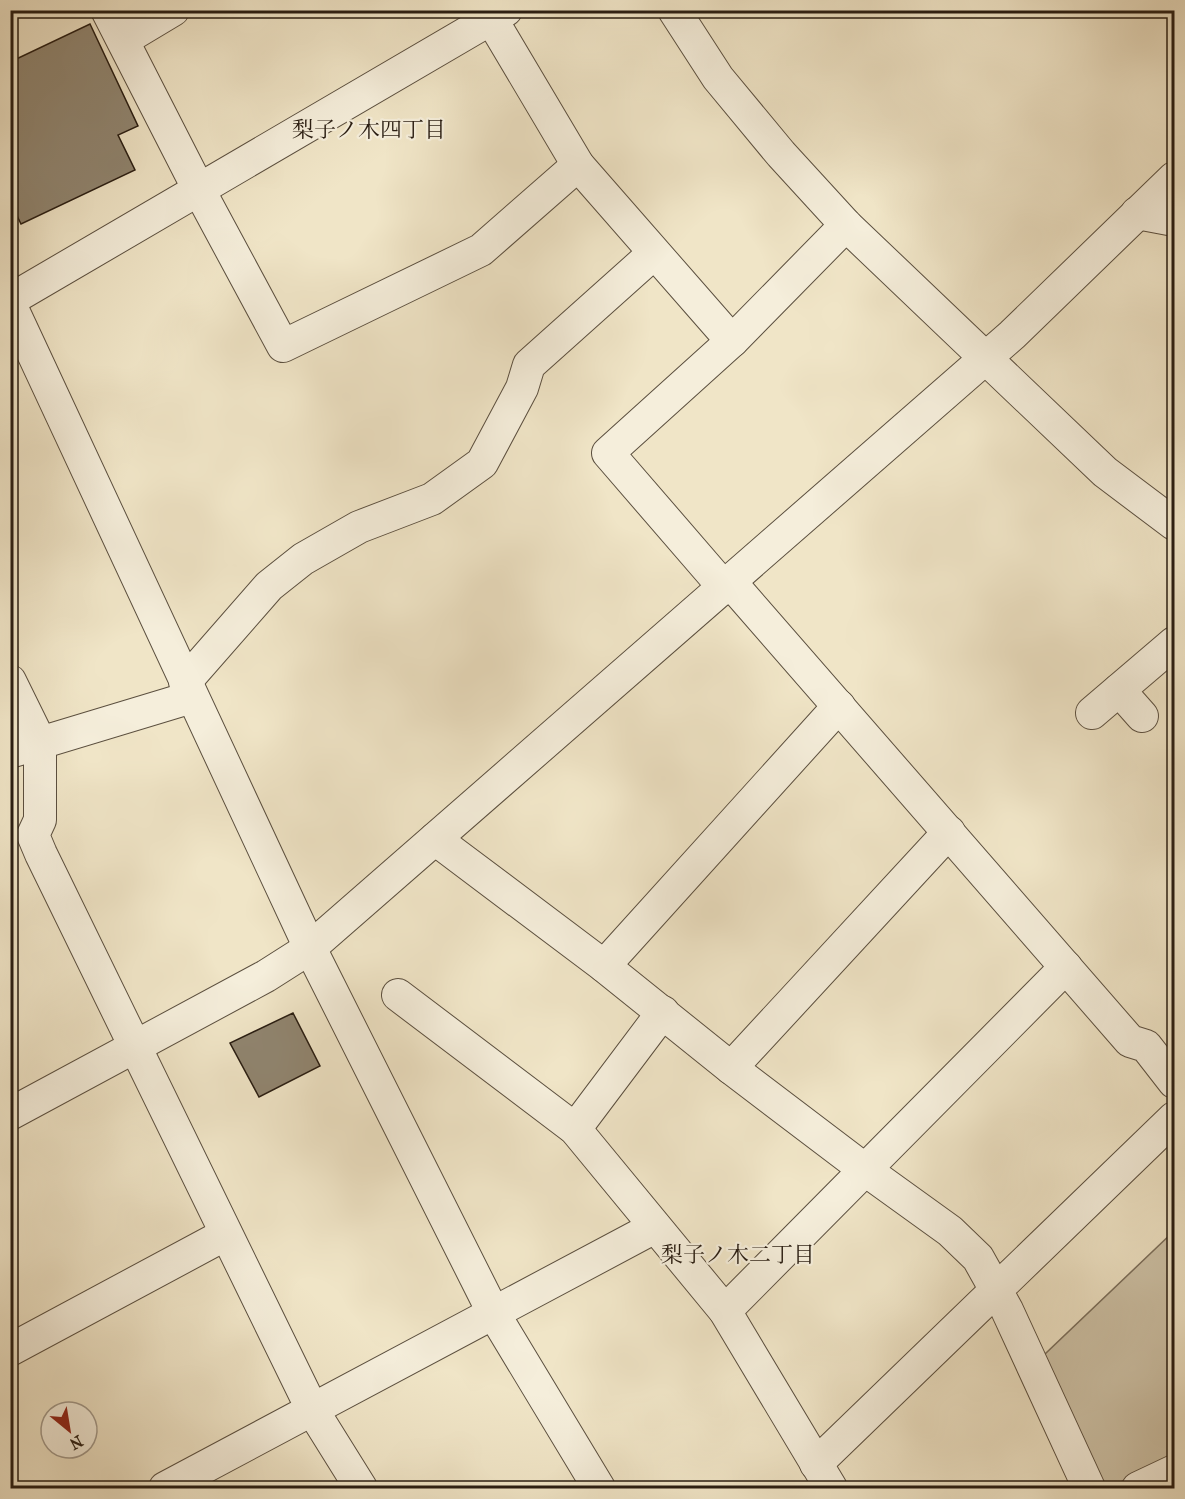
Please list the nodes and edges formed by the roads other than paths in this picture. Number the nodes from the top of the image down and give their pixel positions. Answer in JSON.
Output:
{"nodes":[{"id":1,"x":107,"y":10,"type":"edge"},
{"id":2,"x":173,"y":10,"type":"edge"},
{"id":3,"x":674,"y":10,"type":"edge"},
{"id":4,"x":495,"y":13,"type":"edge"},
{"id":5,"x":123,"y":40,"type":"junction"},
{"id":6,"x":578,"y":165,"type":"junction"},
{"id":7,"x":1174,"y":178,"type":"edge"},
{"id":8,"x":199,"y":190,"type":"junction"},
{"id":9,"x":1137,"y":213,"type":"junction"},
{"id":10,"x":1174,"y":220,"type":"edge"},
{"id":11,"x":846,"y":225,"type":"junction"},
{"id":12,"x":653,"y":254,"type":"junction"},
{"id":13,"x":10,"y":302,"type":"edge"},
{"id":14,"x":732,"y":341,"type":"junction"},
{"id":15,"x":984,"y":359,"type":"junction"},
{"id":16,"x":1174,"y":524,"type":"edge"},
{"id":17,"x":722,"y":585,"type":"junction"},
{"id":18,"x":1174,"y":643,"type":"edge"},
{"id":19,"x":10,"y":681,"type":"edge"},
{"id":20,"x":188,"y":690,"type":"junction"},
{"id":21,"x":1119,"y":690,"type":"junction"},
{"id":22,"x":839,"y":706,"type":"junction"},
{"id":23,"x":1092,"y":712,"type":"dead end"},
{"id":24,"x":1142,"y":717,"type":"dead end"},
{"id":25,"x":40,"y":742,"type":"junction"},
{"id":26,"x":10,"y":752,"type":"edge"},
{"id":27,"x":949,"y":832,"type":"junction"},
{"id":28,"x":22,"y":838,"type":"edge"},
{"id":29,"x":435,"y":839,"type":"junction"},
{"id":30,"x":310,"y":948,"type":"junction"},
{"id":31,"x":604,"y":966,"type":"junction"},
{"id":32,"x":1066,"y":967,"type":"junction"},
{"id":33,"x":398,"y":996,"type":"dead end"},
{"id":34,"x":663,"y":1012,"type":"junction"},
{"id":35,"x":136,"y":1047,"type":"junction"},
{"id":36,"x":731,"y":1068,"type":"junction"},
{"id":37,"x":1174,"y":1082,"type":"edge"},
{"id":38,"x":10,"y":1114,"type":"edge"},
{"id":39,"x":1174,"y":1119,"type":"edge"},
{"id":40,"x":575,"y":1129,"type":"junction"},
{"id":41,"x":864,"y":1169,"type":"junction"},
{"id":42,"x":655,"y":1227,"type":"junction"},
{"id":43,"x":226,"y":1234,"type":"junction"},
{"id":44,"x":996,"y":1290,"type":"junction"},
{"id":45,"x":725,"y":1311,"type":"junction"},
{"id":46,"x":494,"y":1314,"type":"junction"},
{"id":47,"x":10,"y":1350,"type":"edge"},
{"id":48,"x":313,"y":1411,"type":"junction"},
{"id":49,"x":1174,"y":1470,"type":"edge"},
{"id":50,"x":824,"y":1476,"type":"edge"},
{"id":51,"x":165,"y":1488,"type":"edge"},
{"id":52,"x":361,"y":1488,"type":"edge"},
{"id":53,"x":599,"y":1488,"type":"edge"},
{"id":54,"x":1089,"y":1488,"type":"edge"},
{"id":55,"x":1138,"y":1488,"type":"edge"}],
"edges":[{"from":1,"to":5,"type":"street"},
{"from":2,"to":5,"type":"street"},
{"from":3,"to":11,"type":"street"},
{"from":4,"to":6,"type":"street"},
{"from":4,"to":8,"type":"street"},
{"from":5,"to":8,"type":"street"},
{"from":6,"to":8,"type":"street"},
{"from":6,"to":12,"type":"street"},
{"from":7,"to":9,"type":"street"},
{"from":8,"to":13,"type":"street"},
{"from":9,"to":10,"type":"street"},
{"from":9,"to":15,"type":"street"},
{"from":11,"to":14,"type":"street"},
{"from":11,"to":15,"type":"street"},
{"from":12,"to":14,"type":"street"},
{"from":12,"to":20,"type":"street"},
{"from":13,"to":20,"type":"street"},
{"from":14,"to":17,"type":"street"},
{"from":15,"to":16,"type":"street"},
{"from":15,"to":17,"type":"street"},
{"from":17,"to":22,"type":"street"},
{"from":17,"to":29,"type":"street"},
{"from":18,"to":21,"type":"street"},
{"from":19,"to":25,"type":"street"},
{"from":20,"to":25,"type":"street"},
{"from":20,"to":30,"type":"street"},
{"from":21,"to":23,"type":"street"},
{"from":21,"to":24,"type":"street"},
{"from":22,"to":27,"type":"street"},
{"from":22,"to":31,"type":"street"},
{"from":25,"to":26,"type":"street"},
{"from":25,"to":28,"type":"street"},
{"from":27,"to":32,"type":"street"},
{"from":27,"to":36,"type":"street"},
{"from":28,"to":35,"type":"street"},
{"from":29,"to":30,"type":"street"},
{"from":29,"to":31,"type":"street"},
{"from":30,"to":35,"type":"street"},
{"from":30,"to":46,"type":"street"},
{"from":31,"to":34,"type":"street"},
{"from":32,"to":37,"type":"street"},
{"from":32,"to":41,"type":"street"},
{"from":33,"to":40,"type":"street"},
{"from":34,"to":36,"type":"street"},
{"from":34,"to":40,"type":"street"},
{"from":35,"to":38,"type":"street"},
{"from":35,"to":43,"type":"street"},
{"from":36,"to":41,"type":"street"},
{"from":39,"to":44,"type":"street"},
{"from":40,"to":42,"type":"street"},
{"from":41,"to":44,"type":"street"},
{"from":41,"to":45,"type":"street"},
{"from":42,"to":45,"type":"street"},
{"from":42,"to":46,"type":"street"},
{"from":43,"to":47,"type":"street"},
{"from":43,"to":48,"type":"street"},
{"from":44,"to":50,"type":"street"},
{"from":44,"to":54,"type":"street"},
{"from":45,"to":50,"type":"street"},
{"from":46,"to":48,"type":"street"},
{"from":46,"to":53,"type":"street"},
{"from":48,"to":51,"type":"street"},
{"from":48,"to":52,"type":"street"},
{"from":49,"to":55,"type":"street"}]}
